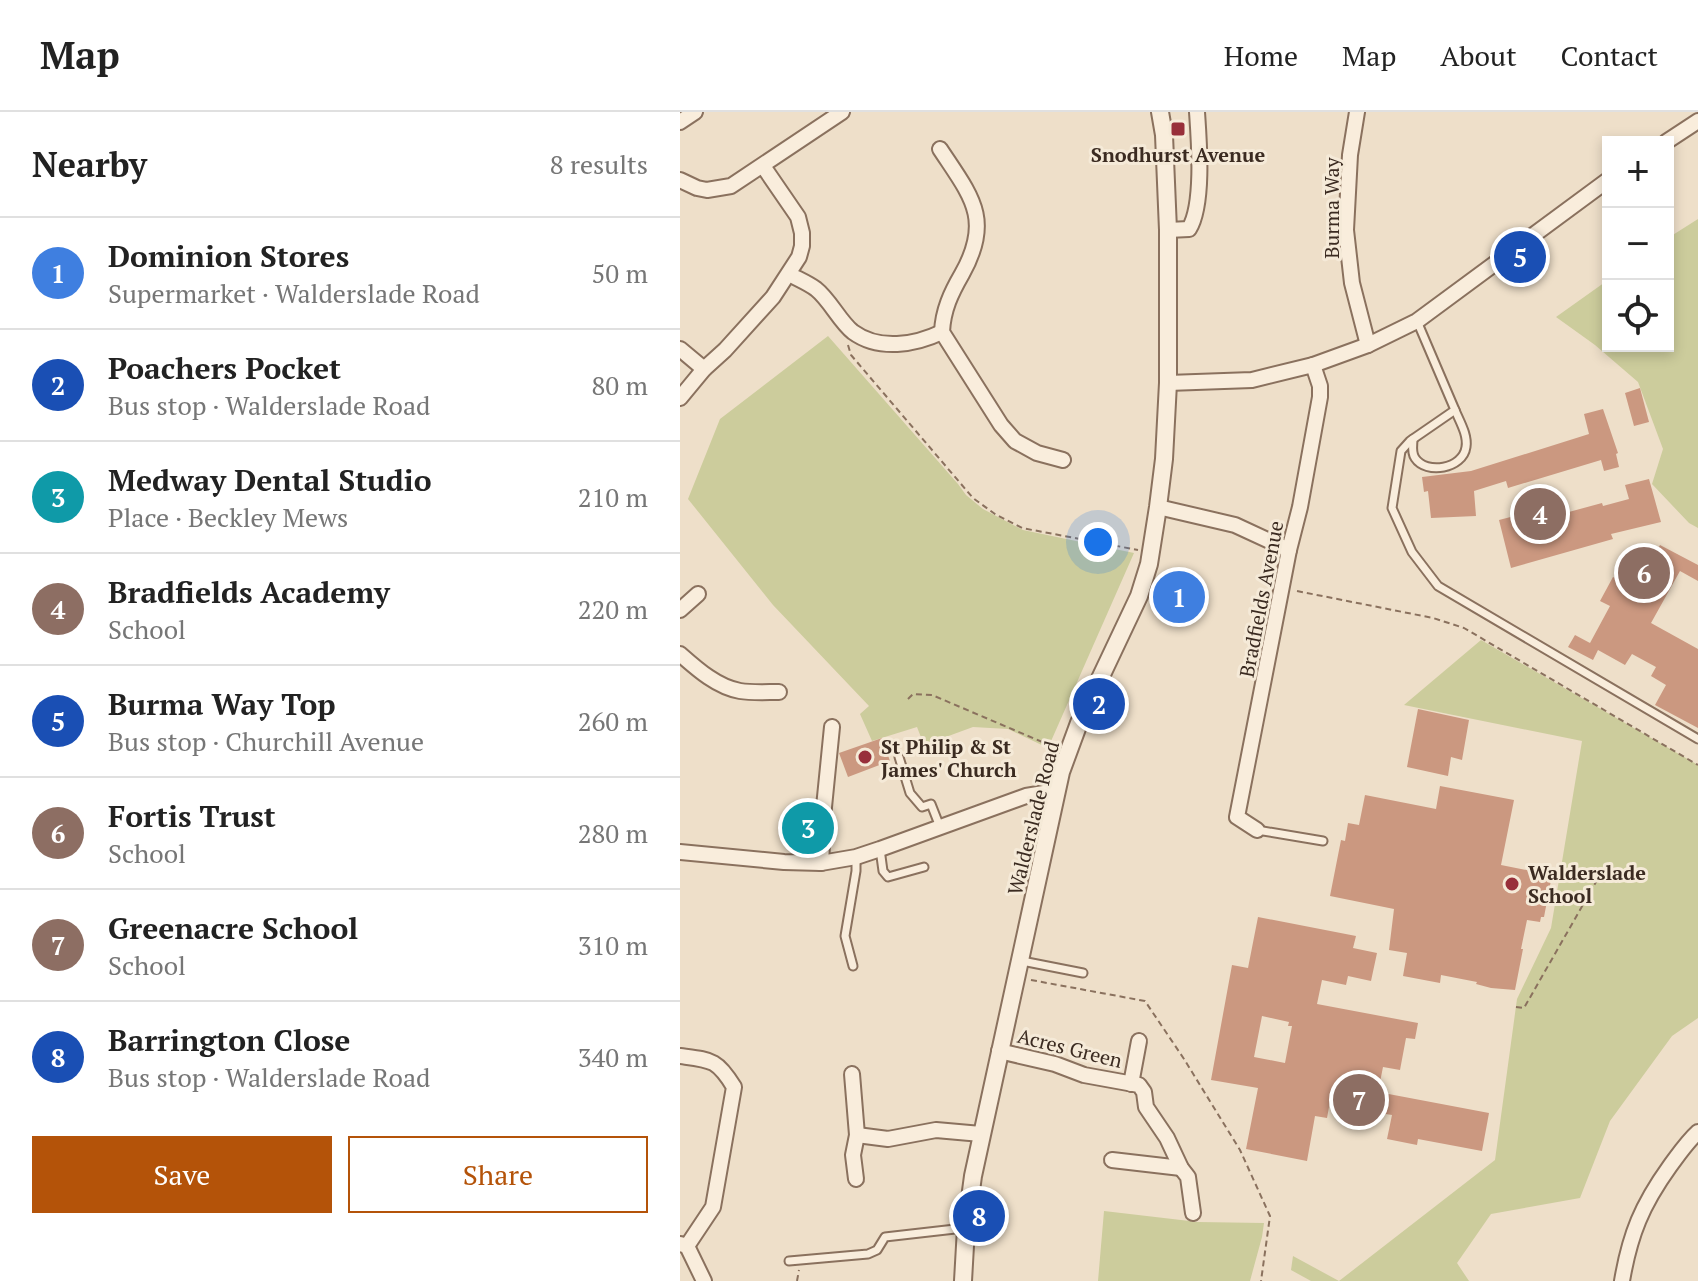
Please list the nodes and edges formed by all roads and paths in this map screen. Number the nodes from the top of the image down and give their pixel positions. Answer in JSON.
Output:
{"nodes":[{"id":1,"x":695,"y":112,"type":"edge"},
{"id":2,"x":842,"y":112,"type":"edge"},
{"id":3,"x":1160,"y":112,"type":"edge"},
{"id":4,"x":1197,"y":112,"type":"edge"},
{"id":5,"x":1354,"y":114,"type":"edge"},
{"id":6,"x":1698,"y":121,"type":"edge"},
{"id":7,"x":680,"y":122,"type":"edge"},
{"id":8,"x":1674,"y":137,"type":"edge"},
{"id":9,"x":940,"y":149,"type":"dead end"},
{"id":10,"x":763,"y":166,"type":"junction"},
{"id":11,"x":680,"y":180,"type":"edge"},
{"id":12,"x":1602,"y":184,"type":"edge"},
{"id":13,"x":1168,"y":230,"type":"junction"},
{"id":14,"x":789,"y":274,"type":"junction"},
{"id":15,"x":1417,"y":321,"type":"junction"},
{"id":16,"x":852,"y":331,"type":"junction"},
{"id":17,"x":942,"y":332,"type":"junction"},
{"id":18,"x":1368,"y":345,"type":"junction"},
{"id":19,"x":680,"y":349,"type":"edge"},
{"id":20,"x":1313,"y":365,"type":"junction"},
{"id":21,"x":704,"y":369,"type":"junction"},
{"id":22,"x":1168,"y":383,"type":"junction"},
{"id":23,"x":680,"y":398,"type":"edge"},
{"id":24,"x":1455,"y":410,"type":"junction"},
{"id":25,"x":1413,"y":439,"type":"junction"},
{"id":26,"x":1063,"y":460,"type":"dead end"},
{"id":27,"x":1158,"y":507,"type":"junction"},
{"id":28,"x":1289,"y":550,"type":"junction"},
{"id":29,"x":1151,"y":552,"type":"junction"},
{"id":30,"x":1283,"y":588,"type":"junction"},
{"id":31,"x":698,"y":594,"type":"dead end"},
{"id":32,"x":680,"y":610,"type":"edge"},
{"id":33,"x":680,"y":654,"type":"edge"},
{"id":34,"x":779,"y":692,"type":"dead end"},
{"id":35,"x":908,"y":699,"type":"dead end"},
{"id":36,"x":832,"y":727,"type":"dead end"},
{"id":37,"x":1698,"y":739,"type":"edge"},
{"id":38,"x":1068,"y":752,"type":"junction"},
{"id":39,"x":899,"y":757,"type":"dead end"},
{"id":40,"x":1698,"y":765,"type":"edge"},
{"id":41,"x":1056,"y":791,"type":"junction"},
{"id":42,"x":940,"y":827,"type":"junction"},
{"id":43,"x":1257,"y":830,"type":"joint"},
{"id":44,"x":1323,"y":841,"type":"dead end"},
{"id":45,"x":880,"y":849,"type":"junction"},
{"id":46,"x":680,"y":852,"type":"edge"},
{"id":47,"x":856,"y":857,"type":"junction"},
{"id":48,"x":821,"y":863,"type":"junction"},
{"id":49,"x":924,"y":867,"type":"dead end"},
{"id":50,"x":1604,"y":868,"type":"dead end"},
{"id":51,"x":853,"y":966,"type":"dead end"},
{"id":52,"x":1018,"y":969,"type":"junction"},
{"id":53,"x":1083,"y":973,"type":"dead end"},
{"id":54,"x":1516,"y":1007,"type":"dead end"},
{"id":55,"x":1139,"y":1041,"type":"dead end"},
{"id":56,"x":999,"y":1051,"type":"junction"},
{"id":57,"x":680,"y":1056,"type":"edge"},
{"id":58,"x":852,"y":1074,"type":"dead end"},
{"id":59,"x":1131,"y":1084,"type":"junction"},
{"id":60,"x":1698,"y":1132,"type":"edge"},
{"id":61,"x":981,"y":1134,"type":"junction"},
{"id":62,"x":857,"y":1135,"type":"junction"},
{"id":63,"x":1112,"y":1160,"type":"dead end"},
{"id":64,"x":1181,"y":1168,"type":"junction"},
{"id":65,"x":856,"y":1179,"type":"dead end"},
{"id":66,"x":1193,"y":1213,"type":"dead end"},
{"id":67,"x":966,"y":1228,"type":"junction"},
{"id":68,"x":684,"y":1245,"type":"edge"},
{"id":69,"x":789,"y":1261,"type":"dead end"},
{"id":70,"x":704,"y":1281,"type":"edge"},
{"id":71,"x":963,"y":1281,"type":"edge"},
{"id":72,"x":1261,"y":1281,"type":"edge"},
{"id":73,"x":1622,"y":1281,"type":"edge"}],
"edges":[{"from":1,"to":7,"type":"street"},
{"from":2,"to":10,"type":"street"},
{"from":3,"to":13,"type":"street","name":"Walderslade Road"},
{"from":4,"to":13,"type":"street"},
{"from":5,"to":18,"type":"street","name":"Burma Way"},
{"from":6,"to":8,"type":"street"},
{"from":9,"to":17,"type":"street"},
{"from":10,"to":11,"type":"street"},
{"from":10,"to":14,"type":"street"},
{"from":12,"to":15,"type":"street"},
{"from":13,"to":22,"type":"street","name":"Walderslade Road"},
{"from":14,"to":16,"type":"street"},
{"from":14,"to":21,"type":"street"},
{"from":15,"to":18,"type":"street"},
{"from":15,"to":24,"type":"lane"},
{"from":16,"to":17,"type":"street"},
{"from":16,"to":29,"type":"path"},
{"from":17,"to":26,"type":"street"},
{"from":18,"to":20,"type":"street"},
{"from":19,"to":21,"type":"street"},
{"from":20,"to":22,"type":"street"},
{"from":20,"to":28,"type":"street","name":"Bradfields Avenue"},
{"from":21,"to":23,"type":"street"},
{"from":22,"to":27,"type":"street","name":"Walderslade Road"},
{"from":24,"to":25,"type":"lane"},
{"from":24,"to":25,"type":"lane"},
{"from":25,"to":37,"type":"lane"},
{"from":27,"to":28,"type":"street"},
{"from":27,"to":29,"type":"street","name":"Walderslade Road"},
{"from":28,"to":30,"type":"street","name":"Bradfields Avenue"},
{"from":29,"to":38,"type":"street","name":"Walderslade Road"},
{"from":30,"to":40,"type":"path"},
{"from":30,"to":43,"type":"street","name":"Bradfields Avenue"},
{"from":31,"to":32,"type":"street"},
{"from":33,"to":34,"type":"street"},
{"from":35,"to":38,"type":"path"},
{"from":36,"to":48,"type":"street"},
{"from":38,"to":41,"type":"street","name":"Walderslade Road"},
{"from":39,"to":42,"type":"lane"},
{"from":41,"to":42,"type":"street"},
{"from":41,"to":52,"type":"street","name":"Walderslade Road"},
{"from":42,"to":45,"type":"street"},
{"from":43,"to":44,"type":"lane"},
{"from":45,"to":47,"type":"street"},
{"from":45,"to":49,"type":"lane"},
{"from":46,"to":48,"type":"street"},
{"from":47,"to":48,"type":"street"},
{"from":47,"to":51,"type":"lane"},
{"from":50,"to":54,"type":"path"},
{"from":52,"to":53,"type":"lane"},
{"from":52,"to":56,"type":"street","name":"Walderslade Road"},
{"from":52,"to":72,"type":"path"},
{"from":55,"to":59,"type":"street","name":"Acres Green"},
{"from":56,"to":59,"type":"street","name":"Acres Green"},
{"from":56,"to":61,"type":"street","name":"Walderslade Road"},
{"from":57,"to":68,"type":"street"},
{"from":58,"to":62,"type":"street"},
{"from":59,"to":64,"type":"street","name":"Acres Green"},
{"from":60,"to":73,"type":"street"},
{"from":61,"to":62,"type":"street"},
{"from":61,"to":67,"type":"street","name":"Walderslade Road"},
{"from":62,"to":65,"type":"street"},
{"from":63,"to":64,"type":"street"},
{"from":64,"to":66,"type":"street","name":"Acres Green"},
{"from":67,"to":69,"type":"lane"},
{"from":67,"to":71,"type":"street","name":"Walderslade Road"},
{"from":68,"to":70,"type":"street"}]}
